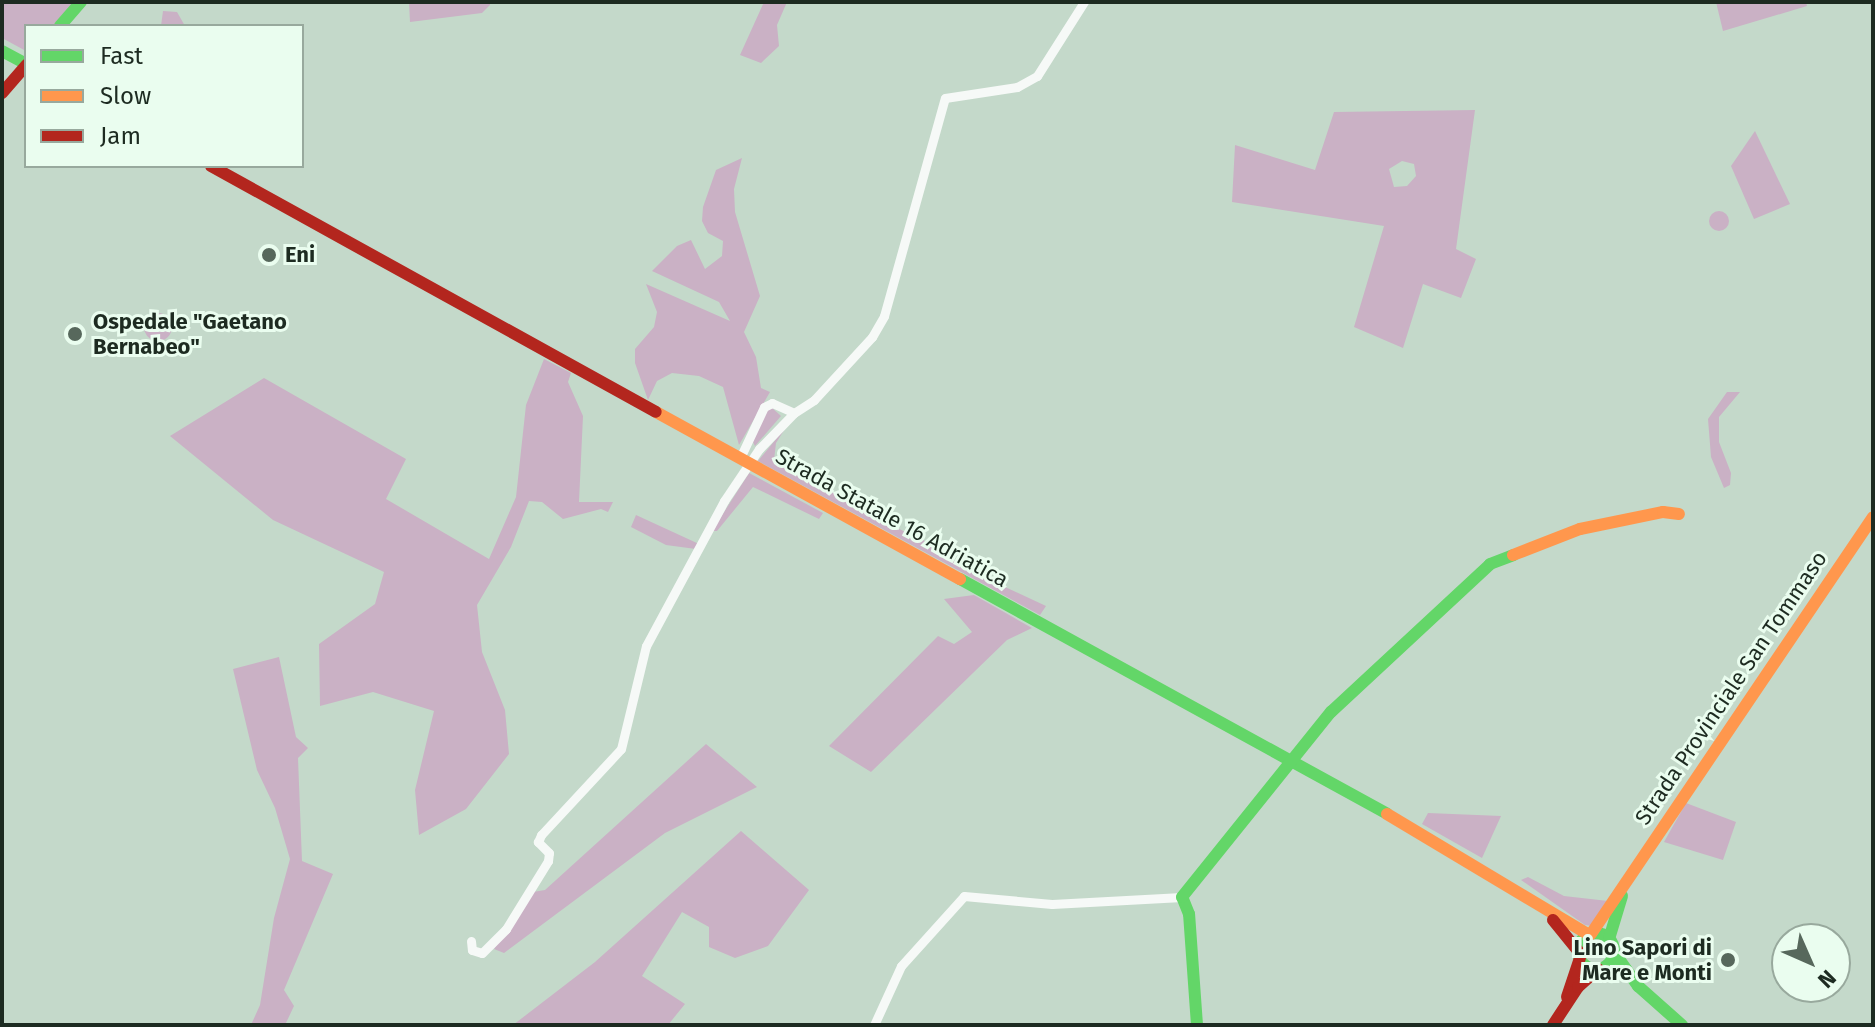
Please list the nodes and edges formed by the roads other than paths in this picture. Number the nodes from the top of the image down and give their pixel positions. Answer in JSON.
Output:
{"nodes":[{"id":1,"x":81,"y":2,"type":"edge"},
{"id":2,"x":1084,"y":2,"type":"edge"},
{"id":3,"x":62,"y":24,"type":"edge"},
{"id":4,"x":2,"y":51,"type":"edge"},
{"id":5,"x":24,"y":63,"type":"edge"},
{"id":6,"x":24,"y":66,"type":"edge"},
{"id":7,"x":2,"y":93,"type":"edge"},
{"id":8,"x":215,"y":168,"type":"edge"},
{"id":9,"x":794,"y":413,"type":"junction"},
{"id":10,"x":736,"y":456,"type":"junction"},
{"id":11,"x":1679,"y":514,"type":"dead end"},
{"id":12,"x":1873,"y":517,"type":"edge"},
{"id":13,"x":1626,"y":884,"type":"junction"},
{"id":14,"x":1182,"y":897,"type":"junction"},
{"id":15,"x":1548,"y":913,"type":"junction"},
{"id":16,"x":1590,"y":935,"type":"junction"},
{"id":17,"x":1609,"y":939,"type":"junction"},
{"id":18,"x":471,"y":941,"type":"dead end"},
{"id":19,"x":1614,"y":952,"type":"junction"},
{"id":20,"x":1579,"y":955,"type":"junction"},
{"id":21,"x":1600,"y":968,"type":"junction"},
{"id":22,"x":1638,"y":986,"type":"junction"},
{"id":23,"x":1565,"y":1005,"type":"junction"},
{"id":24,"x":874,"y":1025,"type":"edge"},
{"id":25,"x":1197,"y":1025,"type":"edge"},
{"id":26,"x":1553,"y":1025,"type":"edge"},
{"id":27,"x":1682,"y":1025,"type":"edge"}],
"edges":[{"from":1,"to":3,"type":"main road"},
{"from":2,"to":9,"type":"street"},
{"from":4,"to":5,"type":"main road"},
{"from":6,"to":7,"type":"main road"},
{"from":8,"to":10,"type":"main road","name":"Strada Statale 16 Adriatica"},
{"from":9,"to":10,"type":"street"},
{"from":9,"to":18,"type":"street"},
{"from":10,"to":15,"type":"main road","name":"Strada Statale 16 Adriatica"},
{"from":11,"to":14,"type":"main road"},
{"from":12,"to":13,"type":"main road","name":"Strada Provinciale San Tommaso"},
{"from":13,"to":16,"type":"main road","name":"Strada Provinciale San Tommaso"},
{"from":13,"to":17,"type":"main road","name":"Strada Provinciale San Tommaso"},
{"from":14,"to":24,"type":"street"},
{"from":14,"to":25,"type":"main road"},
{"from":15,"to":16,"type":"main road","name":"Strada Statale 16 Adriatica"},
{"from":15,"to":20,"type":"main road","name":"Strada Statale 16 Adriatica"},
{"from":16,"to":17,"type":"main road","name":"Strada Statale 16 Adriatica"},
{"from":16,"to":20,"type":"main road","name":"Strada Provinciale San Tommaso"},
{"from":17,"to":19,"type":"main road"},
{"from":19,"to":21,"type":"main road"},
{"from":19,"to":22,"type":"main road"},
{"from":20,"to":21,"type":"main road"},
{"from":20,"to":23,"type":"main road","name":"Strada Provinciale San Tommaso"},
{"from":21,"to":22,"type":"main road"},
{"from":21,"to":23,"type":"main road"},
{"from":22,"to":27,"type":"main road"},
{"from":23,"to":26,"type":"main road"}]}
